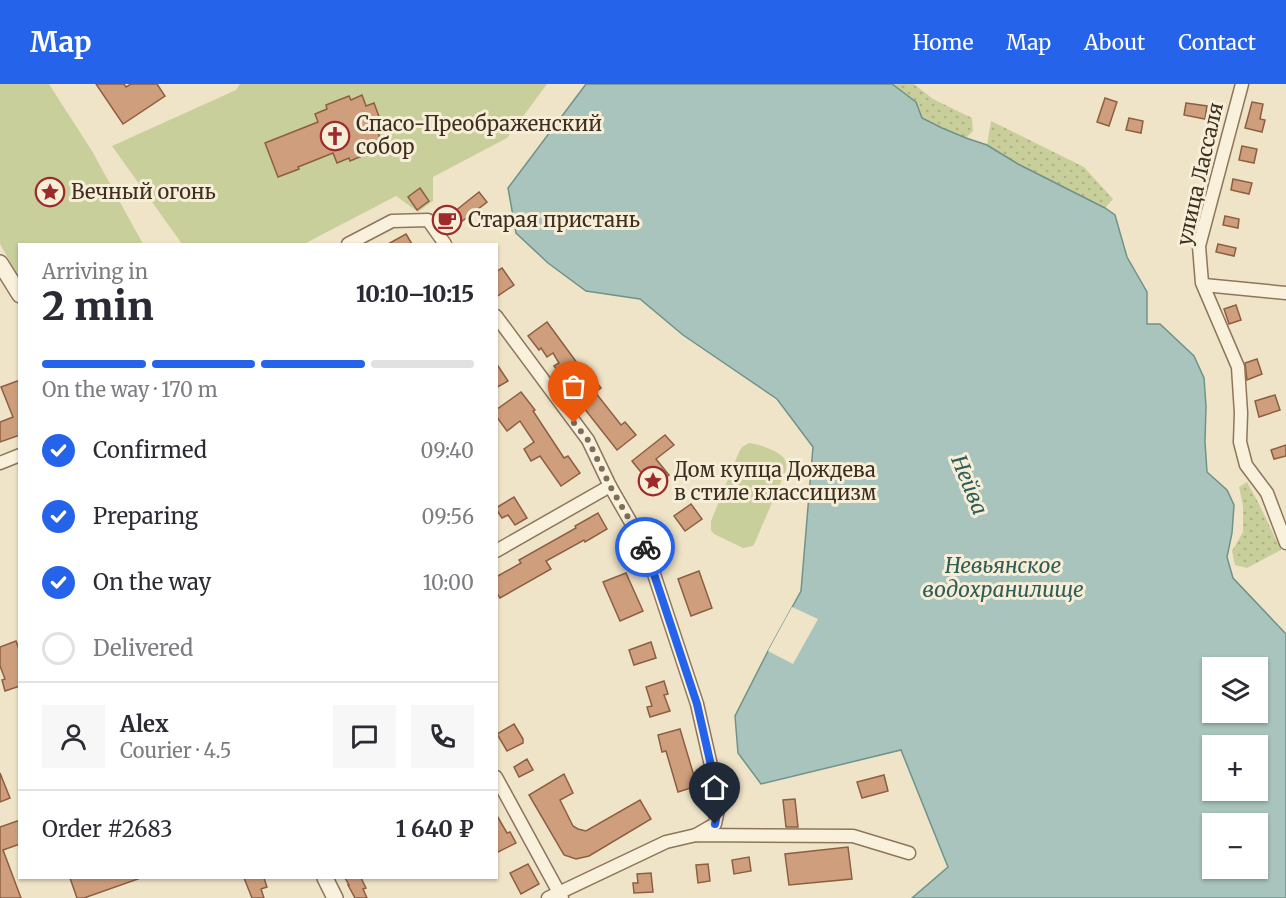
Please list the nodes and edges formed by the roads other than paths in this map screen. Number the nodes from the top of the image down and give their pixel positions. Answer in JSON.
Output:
{"nodes":[{"id":1,"x":1242,"y":84,"type":"edge"},
{"id":2,"x":350,"y":243,"type":"edge"},
{"id":3,"x":444,"y":243,"type":"edge"},
{"id":4,"x":0,"y":263,"type":"edge"},
{"id":5,"x":1204,"y":285,"type":"junction"},
{"id":6,"x":18,"y":293,"type":"edge"},
{"id":7,"x":1286,"y":293,"type":"edge"},
{"id":8,"x":498,"y":319,"type":"edge"},
{"id":9,"x":18,"y":456,"type":"edge"},
{"id":10,"x":0,"y":463,"type":"edge"},
{"id":11,"x":610,"y":486,"type":"junction"},
{"id":12,"x":1286,"y":543,"type":"edge"},
{"id":13,"x":498,"y":550,"type":"edge"},
{"id":14,"x":498,"y":781,"type":"edge"},
{"id":15,"x":696,"y":835,"type":"junction"},
{"id":16,"x":909,"y":853,"type":"dead end"},
{"id":17,"x":326,"y":879,"type":"edge"},
{"id":18,"x":556,"y":896,"type":"edge"},
{"id":19,"x":335,"y":898,"type":"edge"}],
"edges":[{"from":1,"to":5,"type":"street","name":"улица Лассаля"},
{"from":2,"to":3,"type":"street"},
{"from":4,"to":6,"type":"street"},
{"from":5,"to":7,"type":"street"},
{"from":5,"to":12,"type":"street","name":"улица Лассаля"},
{"from":8,"to":11,"type":"street"},
{"from":9,"to":10,"type":"street"},
{"from":11,"to":13,"type":"street"},
{"from":11,"to":15,"type":"street"},
{"from":14,"to":18,"type":"street"},
{"from":15,"to":16,"type":"street"},
{"from":15,"to":18,"type":"street"},
{"from":17,"to":19,"type":"street"}]}
